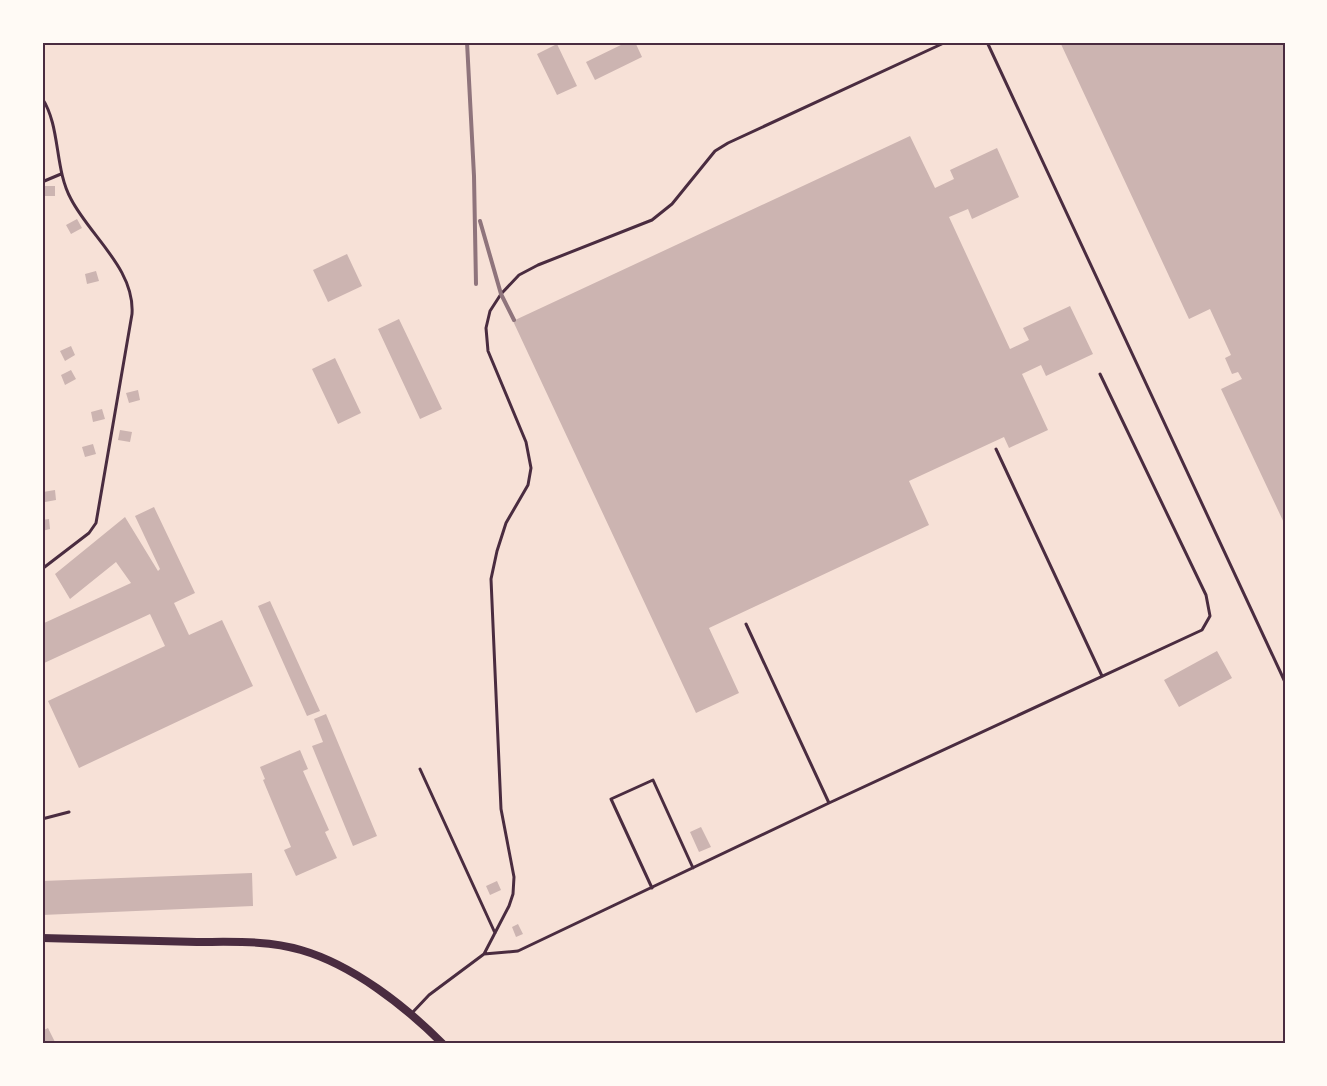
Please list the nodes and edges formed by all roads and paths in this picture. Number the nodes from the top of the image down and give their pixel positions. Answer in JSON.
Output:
{"nodes":[{"id":1,"x":946,"y":42,"type":"edge"},
{"id":2,"x":987,"y":42,"type":"edge"},
{"id":3,"x":42,"y":98,"type":"edge"},
{"id":4,"x":61,"y":174,"type":"junction"},
{"id":5,"x":42,"y":182,"type":"edge"},
{"id":6,"x":1100,"y":374,"type":"dead end"},
{"id":7,"x":996,"y":449,"type":"dead end"},
{"id":8,"x":42,"y":569,"type":"edge"},
{"id":9,"x":746,"y":624,"type":"dead end"},
{"id":10,"x":1102,"y":676,"type":"junction"},
{"id":11,"x":1285,"y":682,"type":"edge"},
{"id":12,"x":420,"y":769,"type":"dead end"},
{"id":13,"x":829,"y":803,"type":"junction"},
{"id":14,"x":69,"y":812,"type":"dead end"},
{"id":15,"x":42,"y":819,"type":"edge"},
{"id":16,"x":693,"y":868,"type":"junction"},
{"id":17,"x":652,"y":888,"type":"junction"},
{"id":18,"x":495,"y":933,"type":"junction"},
{"id":19,"x":42,"y":938,"type":"edge"},
{"id":20,"x":484,"y":954,"type":"junction"},
{"id":21,"x":411,"y":1015,"type":"junction"},
{"id":22,"x":443,"y":1044,"type":"edge"}],
"edges":[{"from":1,"to":18,"type":"lane"},
{"from":2,"to":11,"type":"lane"},
{"from":3,"to":4,"type":"lane"},
{"from":4,"to":5,"type":"lane"},
{"from":4,"to":8,"type":"lane"},
{"from":6,"to":10,"type":"lane"},
{"from":7,"to":10,"type":"lane"},
{"from":9,"to":13,"type":"lane"},
{"from":10,"to":13,"type":"lane"},
{"from":12,"to":18,"type":"lane"},
{"from":13,"to":16,"type":"lane"},
{"from":14,"to":15,"type":"lane"},
{"from":16,"to":17,"type":"lane"},
{"from":16,"to":17,"type":"lane"},
{"from":17,"to":20,"type":"lane"},
{"from":18,"to":20,"type":"lane"},
{"from":19,"to":21,"type":"main road"},
{"from":20,"to":21,"type":"lane"},
{"from":21,"to":22,"type":"main road"}]}
